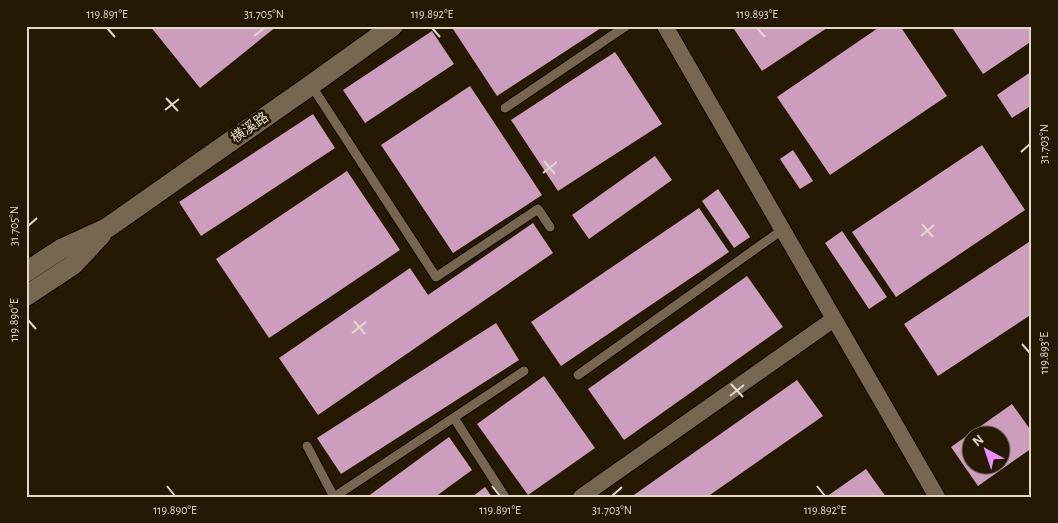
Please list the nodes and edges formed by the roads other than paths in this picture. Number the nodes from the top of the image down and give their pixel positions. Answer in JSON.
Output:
{"nodes":[{"id":1,"x":393,"y":26,"type":"edge"},
{"id":2,"x":626,"y":26,"type":"edge"},
{"id":3,"x":665,"y":26,"type":"edge"},
{"id":4,"x":311,"y":85,"type":"junction"},
{"id":5,"x":505,"y":108,"type":"dead end"},
{"id":6,"x":550,"y":227,"type":"dead end"},
{"id":7,"x":107,"y":228,"type":"junction"},
{"id":8,"x":782,"y":230,"type":"junction"},
{"id":9,"x":26,"y":272,"type":"edge"},
{"id":10,"x":26,"y":296,"type":"edge"},
{"id":11,"x":834,"y":319,"type":"junction"},
{"id":12,"x":524,"y":372,"type":"dead end"},
{"id":13,"x":578,"y":375,"type":"dead end"},
{"id":14,"x":454,"y":418,"type":"junction"},
{"id":15,"x":307,"y":446,"type":"dead end"},
{"id":16,"x":334,"y":497,"type":"edge"},
{"id":17,"x":505,"y":497,"type":"edge"},
{"id":18,"x":581,"y":497,"type":"edge"},
{"id":19,"x":937,"y":497,"type":"edge"}],
"edges":[{"from":1,"to":4,"type":"street","name":"横溪路"},
{"from":2,"to":5,"type":"lane"},
{"from":3,"to":8,"type":"street"},
{"from":4,"to":6,"type":"lane"},
{"from":4,"to":7,"type":"street","name":"横溪路"},
{"from":7,"to":9,"type":"street","name":"横溪路"},
{"from":7,"to":10,"type":"street","name":"横溪路"},
{"from":8,"to":11,"type":"street"},
{"from":8,"to":13,"type":"lane"},
{"from":11,"to":18,"type":"street"},
{"from":11,"to":19,"type":"street"},
{"from":12,"to":14,"type":"lane"},
{"from":14,"to":16,"type":"lane"},
{"from":14,"to":17,"type":"lane"},
{"from":15,"to":16,"type":"lane"}]}
